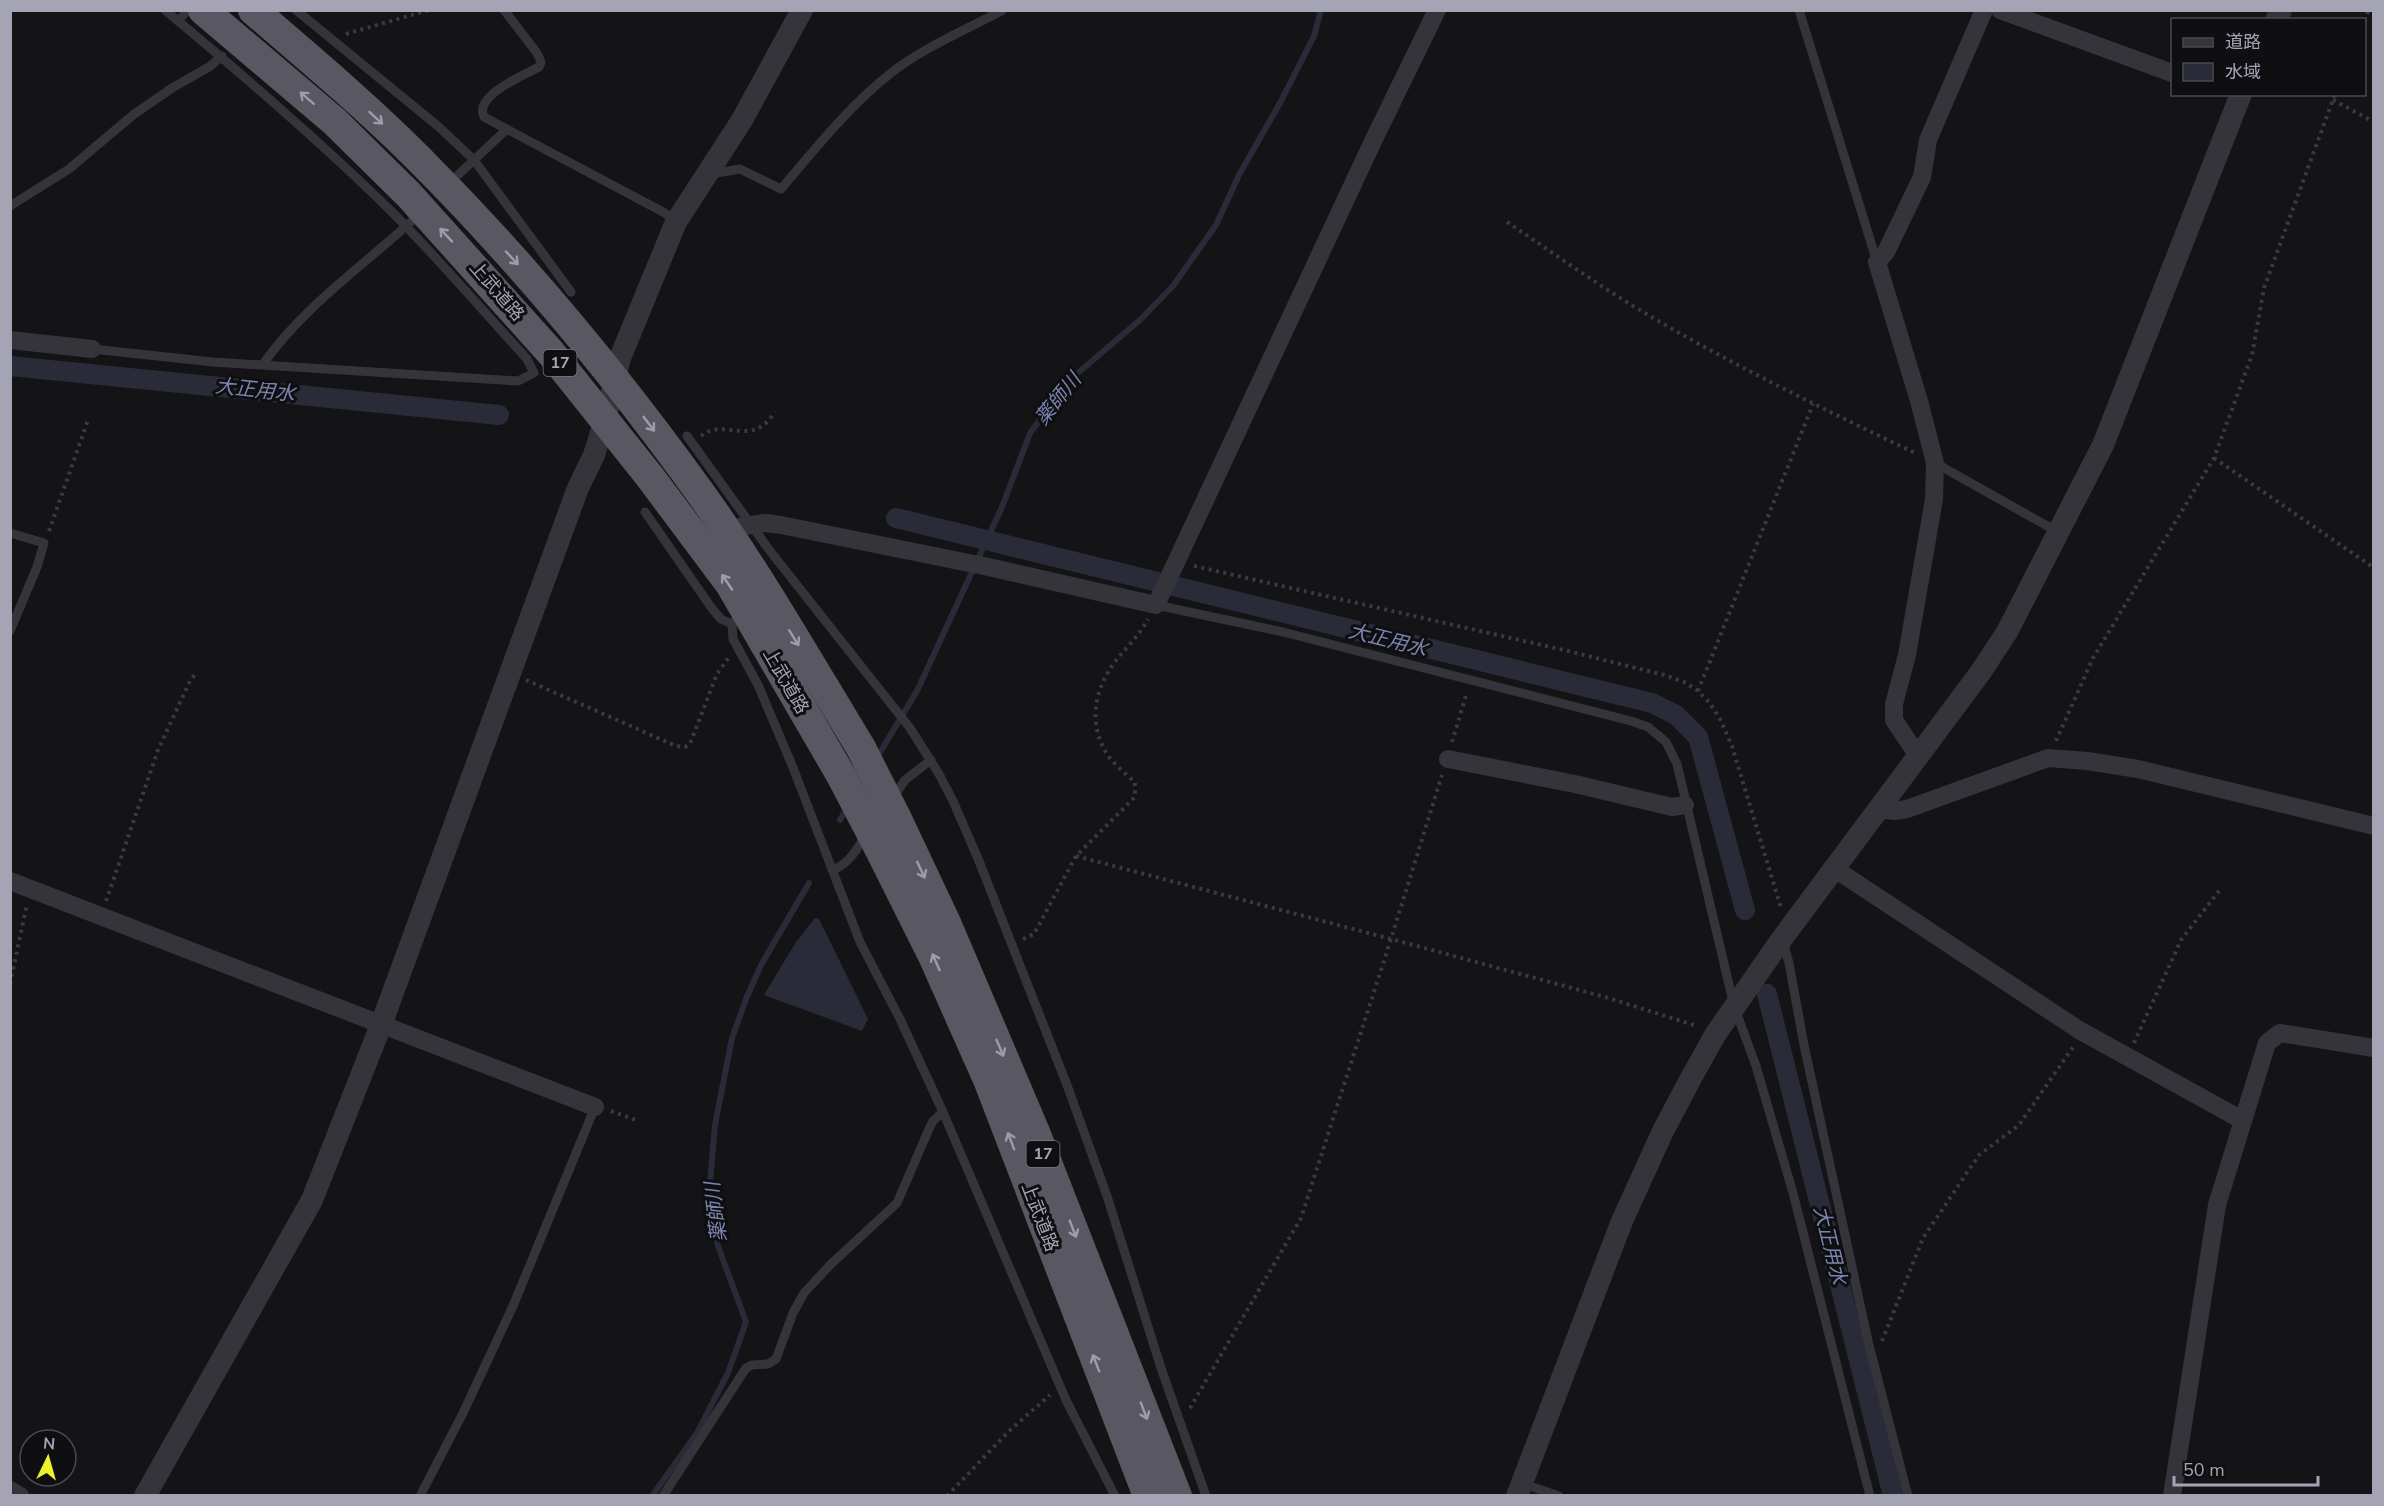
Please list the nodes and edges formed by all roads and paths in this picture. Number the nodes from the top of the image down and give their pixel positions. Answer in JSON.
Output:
{"nodes":[{"id":1,"x":165,"y":10,"type":"edge"},
{"id":2,"x":188,"y":10,"type":"edge"},
{"id":3,"x":253,"y":10,"type":"edge"},
{"id":4,"x":296,"y":10,"type":"edge"},
{"id":5,"x":429,"y":10,"type":"edge"},
{"id":6,"x":504,"y":10,"type":"edge"},
{"id":7,"x":802,"y":10,"type":"edge"},
{"id":8,"x":1003,"y":10,"type":"edge"},
{"id":9,"x":1437,"y":10,"type":"edge"},
{"id":10,"x":1799,"y":10,"type":"edge"},
{"id":11,"x":1984,"y":10,"type":"edge"},
{"id":12,"x":2000,"y":10,"type":"edge"},
{"id":13,"x":191,"y":16,"type":"edge"},
{"id":14,"x":334,"y":40,"type":"junction"},
{"id":15,"x":222,"y":56,"type":"junction"},
{"id":16,"x":2171,"y":74,"type":"edge"},
{"id":17,"x":2237,"y":96,"type":"edge"},
{"id":18,"x":2334,"y":96,"type":"edge"},
{"id":19,"x":2333,"y":100,"type":"junction"},
{"id":20,"x":2373,"y":122,"type":"edge"},
{"id":21,"x":507,"y":129,"type":"junction"},
{"id":22,"x":474,"y":160,"type":"junction"},
{"id":23,"x":706,"y":174,"type":"junction"},
{"id":24,"x":458,"y":176,"type":"dead end"},
{"id":25,"x":10,"y":206,"type":"edge"},
{"id":26,"x":414,"y":219,"type":"dead end"},
{"id":27,"x":676,"y":222,"type":"junction"},
{"id":28,"x":1508,"y":222,"type":"dead end"},
{"id":29,"x":405,"y":227,"type":"junction"},
{"id":30,"x":1877,"y":262,"type":"junction"},
{"id":31,"x":571,"y":292,"type":"dead end"},
{"id":32,"x":10,"y":340,"type":"edge"},
{"id":33,"x":92,"y":349,"type":"joint"},
{"id":34,"x":263,"y":364,"type":"junction"},
{"id":35,"x":615,"y":381,"type":"junction"},
{"id":36,"x":1813,"y":404,"type":"junction"},
{"id":37,"x":775,"y":412,"type":"dead end"},
{"id":38,"x":88,"y":420,"type":"dead end"},
{"id":39,"x":605,"y":420,"type":"junction"},
{"id":40,"x":687,"y":436,"type":"dead end"},
{"id":41,"x":694,"y":445,"type":"junction"},
{"id":42,"x":2214,"y":458,"type":"junction"},
{"id":43,"x":1935,"y":463,"type":"junction"},
{"id":44,"x":645,"y":512,"type":"dead end"},
{"id":45,"x":739,"y":527,"type":"junction"},
{"id":46,"x":2058,"y":532,"type":"junction"},
{"id":47,"x":10,"y":533,"type":"edge"},
{"id":48,"x":44,"y":543,"type":"junction"},
{"id":49,"x":2373,"y":568,"type":"edge"},
{"id":50,"x":1158,"y":601,"type":"junction"},
{"id":51,"x":738,"y":617,"type":"junction"},
{"id":52,"x":10,"y":631,"type":"edge"},
{"id":53,"x":739,"y":650,"type":"junction"},
{"id":54,"x":196,"y":672,"type":"dead end"},
{"id":55,"x":510,"y":674,"type":"junction"},
{"id":56,"x":1471,"y":680,"type":"junction"},
{"id":57,"x":1698,"y":691,"type":"dead end"},
{"id":58,"x":1918,"y":756,"type":"junction"},
{"id":59,"x":2048,"y":758,"type":"junction"},
{"id":60,"x":1448,"y":759,"type":"junction"},
{"id":61,"x":931,"y":760,"type":"junction"},
{"id":62,"x":1685,"y":805,"type":"junction"},
{"id":63,"x":1879,"y":809,"type":"junction"},
{"id":64,"x":882,"y":825,"type":"junction"},
{"id":65,"x":2373,"y":826,"type":"edge"},
{"id":66,"x":1076,"y":856,"type":"junction"},
{"id":67,"x":1835,"y":869,"type":"junction"},
{"id":68,"x":832,"y":870,"type":"junction"},
{"id":69,"x":10,"y":881,"type":"edge"},
{"id":70,"x":2222,"y":886,"type":"dead end"},
{"id":71,"x":30,"y":889,"type":"junction"},
{"id":72,"x":101,"y":916,"type":"junction"},
{"id":73,"x":1390,"y":939,"type":"junction"},
{"id":74,"x":1781,"y":940,"type":"junction"},
{"id":75,"x":1012,"y":943,"type":"junction"},
{"id":76,"x":10,"y":984,"type":"edge"},
{"id":77,"x":1734,"y":1006,"type":"junction"},
{"id":78,"x":1679,"y":1019,"type":"dead end"},
{"id":79,"x":381,"y":1024,"type":"junction"},
{"id":80,"x":2083,"y":1033,"type":"junction"},
{"id":81,"x":2373,"y":1048,"type":"edge"},
{"id":82,"x":2128,"y":1057,"type":"junction"},
{"id":83,"x":595,"y":1107,"type":"junction"},
{"id":84,"x":943,"y":1112,"type":"junction"},
{"id":85,"x":636,"y":1120,"type":"dead end"},
{"id":86,"x":2242,"y":1120,"type":"junction"},
{"id":87,"x":1873,"y":1360,"type":"junction"},
{"id":88,"x":1060,"y":1387,"type":"junction"},
{"id":89,"x":1180,"y":1425,"type":"junction"},
{"id":90,"x":1519,"y":1489,"type":"edge"},
{"id":91,"x":10,"y":1490,"type":"edge"},
{"id":92,"x":20,"y":1496,"type":"edge"},
{"id":93,"x":145,"y":1496,"type":"edge"},
{"id":94,"x":420,"y":1496,"type":"edge"},
{"id":95,"x":663,"y":1496,"type":"edge"},
{"id":96,"x":947,"y":1496,"type":"edge"},
{"id":97,"x":1114,"y":1496,"type":"edge"},
{"id":98,"x":1148,"y":1496,"type":"edge"},
{"id":99,"x":1177,"y":1496,"type":"edge"},
{"id":100,"x":1206,"y":1496,"type":"edge"},
{"id":101,"x":1558,"y":1496,"type":"edge"},
{"id":102,"x":1870,"y":1496,"type":"edge"},
{"id":103,"x":1908,"y":1496,"type":"edge"},
{"id":104,"x":2172,"y":1496,"type":"edge"}],
"edges":[{"from":1,"to":13,"type":"lane"},
{"from":2,"to":13,"type":"lane"},
{"from":3,"to":35,"type":"highway","name":"上武道路","number":"17","one_way":true},
{"from":4,"to":14,"type":"lane"},
{"from":5,"to":14,"type":"path"},
{"from":6,"to":21,"type":"lane"},
{"from":7,"to":23,"type":"street"},
{"from":8,"to":23,"type":"lane"},
{"from":9,"to":50,"type":"street"},
{"from":10,"to":30,"type":"lane"},
{"from":11,"to":30,"type":"street"},
{"from":12,"to":16,"type":"street"},
{"from":13,"to":15,"type":"lane"},
{"from":39,"to":13,"type":"highway","name":"上武道路","number":"17","one_way":true},
{"from":14,"to":22,"type":"lane"},
{"from":15,"to":25,"type":"lane"},
{"from":15,"to":29,"type":"lane"},
{"from":17,"to":46,"type":"street"},
{"from":18,"to":19,"type":"path"},
{"from":19,"to":20,"type":"path"},
{"from":19,"to":42,"type":"path"},
{"from":21,"to":22,"type":"lane"},
{"from":21,"to":27,"type":"lane"},
{"from":22,"to":24,"type":"lane"},
{"from":22,"to":31,"type":"lane"},
{"from":23,"to":27,"type":"street"},
{"from":26,"to":29,"type":"lane"},
{"from":27,"to":35,"type":"street"},
{"from":28,"to":36,"type":"path"},
{"from":29,"to":34,"type":"lane"},
{"from":29,"to":34,"type":"lane"},
{"from":30,"to":43,"type":"street"},
{"from":32,"to":33,"type":"street"},
{"from":33,"to":34,"type":"lane"},
{"from":35,"to":39,"type":"street"},
{"from":35,"to":45,"type":"highway","name":"上武道路","number":"17","one_way":true},
{"from":36,"to":43,"type":"path"},
{"from":36,"to":57,"type":"path"},
{"from":37,"to":41,"type":"path"},
{"from":38,"to":48,"type":"path"},
{"from":51,"to":39,"type":"highway","name":"上武道路","number":"17","one_way":true},
{"from":39,"to":55,"type":"street"},
{"from":40,"to":41,"type":"lane"},
{"from":41,"to":45,"type":"lane"},
{"from":42,"to":49,"type":"path"},
{"from":42,"to":59,"type":"path"},
{"from":43,"to":46,"type":"lane"},
{"from":43,"to":58,"type":"street"},
{"from":44,"to":51,"type":"lane"},
{"from":45,"to":50,"type":"street"},
{"from":45,"to":61,"type":"lane"},
{"from":45,"to":64,"type":"highway","name":"上武道路","number":"17","one_way":true,"bridge":true},
{"from":46,"to":58,"type":"street"},
{"from":47,"to":48,"type":"lane"},
{"from":48,"to":52,"type":"lane"},
{"from":50,"to":56,"type":"lane"},
{"from":50,"to":66,"type":"path"},
{"from":51,"to":53,"type":"lane"},
{"from":51,"to":64,"type":"highway","name":"上武道路","number":"17","bridge":true},
{"from":53,"to":55,"type":"path"},
{"from":53,"to":68,"type":"lane"},
{"from":54,"to":72,"type":"path"},
{"from":55,"to":79,"type":"street"},
{"from":56,"to":60,"type":"path"},
{"from":56,"to":62,"type":"lane"},
{"from":58,"to":63,"type":"street"},
{"from":59,"to":63,"type":"street"},
{"from":59,"to":65,"type":"street"},
{"from":60,"to":62,"type":"street"},
{"from":60,"to":73,"type":"path"},
{"from":61,"to":64,"type":"lane"},
{"from":61,"to":75,"type":"lane"},
{"from":62,"to":77,"type":"lane"},
{"from":63,"to":67,"type":"street"},
{"from":64,"to":68,"type":"lane"},
{"from":98,"to":64,"type":"highway","name":"上武道路","number":"17","one_way":true},
{"from":64,"to":99,"type":"highway","name":"上武道路","number":"17","one_way":true},
{"from":66,"to":73,"type":"path"},
{"from":66,"to":75,"type":"path"},
{"from":67,"to":74,"type":"street"},
{"from":67,"to":80,"type":"street"},
{"from":68,"to":84,"type":"lane"},
{"from":69,"to":71,"type":"street"},
{"from":70,"to":82,"type":"path"},
{"from":71,"to":72,"type":"street"},
{"from":71,"to":76,"type":"path"},
{"from":72,"to":79,"type":"street"},
{"from":73,"to":78,"type":"path"},
{"from":73,"to":89,"type":"path"},
{"from":74,"to":77,"type":"street"},
{"from":74,"to":87,"type":"lane"},
{"from":75,"to":89,"type":"lane"},
{"from":77,"to":90,"type":"street"},
{"from":77,"to":102,"type":"lane"},
{"from":79,"to":83,"type":"street"},
{"from":79,"to":93,"type":"street"},
{"from":80,"to":82,"type":"street"},
{"from":80,"to":87,"type":"path"},
{"from":81,"to":86,"type":"street"},
{"from":82,"to":86,"type":"street"},
{"from":83,"to":85,"type":"path"},
{"from":83,"to":94,"type":"lane"},
{"from":84,"to":88,"type":"lane"},
{"from":84,"to":95,"type":"lane"},
{"from":86,"to":104,"type":"street"},
{"from":87,"to":103,"type":"lane"},
{"from":88,"to":96,"type":"path"},
{"from":88,"to":97,"type":"lane"},
{"from":89,"to":100,"type":"lane"},
{"from":90,"to":101,"type":"lane"},
{"from":91,"to":92,"type":"street"}]}
